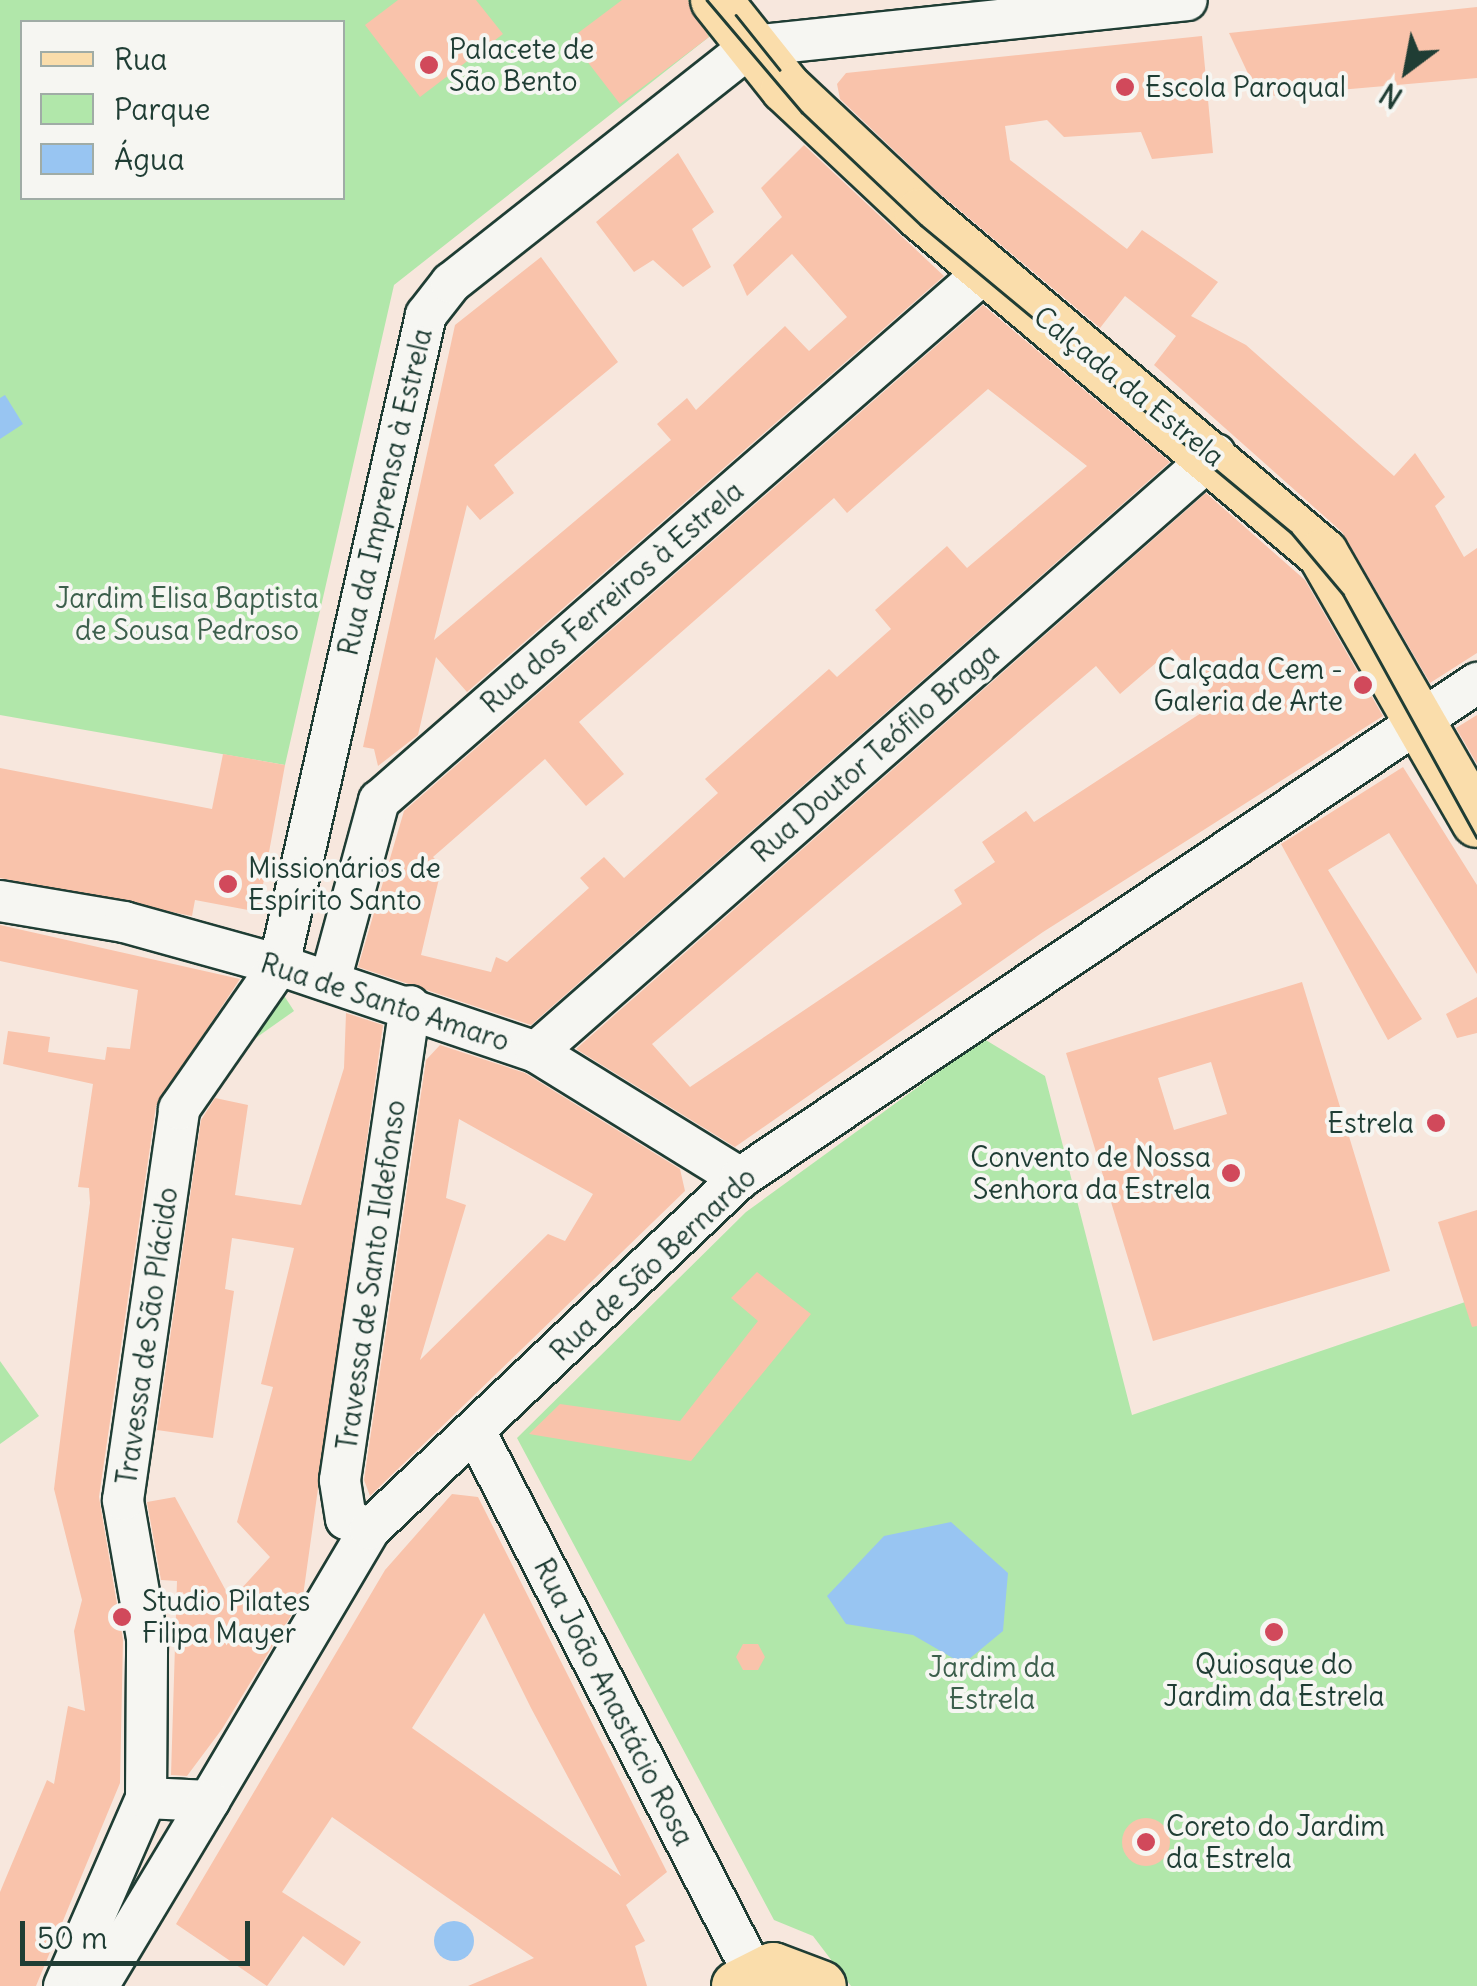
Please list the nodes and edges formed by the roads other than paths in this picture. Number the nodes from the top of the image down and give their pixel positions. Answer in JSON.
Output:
{"nodes":[{"id":1,"x":716,"y":0,"type":"edge"},
{"id":2,"x":1187,"y":0,"type":"edge"},
{"id":3,"x":751,"y":46,"type":"junction"},
{"id":4,"x":987,"y":270,"type":"junction"},
{"id":5,"x":1215,"y":454,"type":"junction"},
{"id":6,"x":1477,"y":684,"type":"edge"},
{"id":7,"x":1421,"y":720,"type":"junction"},
{"id":8,"x":1477,"y":822,"type":"edge"},
{"id":9,"x":0,"y":901,"type":"edge"},
{"id":10,"x":279,"y":965,"type":"junction"},
{"id":11,"x":330,"y":982,"type":"junction"},
{"id":12,"x":410,"y":1006,"type":"junction"},
{"id":13,"x":536,"y":1052,"type":"junction"},
{"id":14,"x":740,"y":1178,"type":"junction"},
{"id":15,"x":475,"y":1431,"type":"junction"},
{"id":16,"x":370,"y":1529,"type":"junction"},
{"id":17,"x":146,"y":1798,"type":"junction"},
{"id":18,"x":209,"y":1801,"type":"junction"},
{"id":19,"x":746,"y":1980,"type":"edge"},
{"id":20,"x":64,"y":1986,"type":"edge"},
{"id":21,"x":98,"y":1986,"type":"edge"},
{"id":22,"x":822,"y":1986,"type":"edge"}],
"edges":[{"from":1,"to":3,"type":"main road","name":"Calçada da Estrela"},
{"from":2,"to":3,"type":"street"},
{"from":3,"to":4,"type":"main road","name":"Calçada da Estrela"},
{"from":3,"to":10,"type":"street","name":"Rua da Imprensa à Estrela"},
{"from":4,"to":5,"type":"main road","name":"Calçada da Estrela"},
{"from":4,"to":11,"type":"street","name":"Rua dos Ferreiros à Estrela"},
{"from":5,"to":7,"type":"main road","name":"Calçada da Estrela"},
{"from":5,"to":13,"type":"street","name":"Rua Doutor Teófilo Braga"},
{"from":6,"to":7,"type":"street","name":"Rua de São Bernardo"},
{"from":7,"to":8,"type":"main road","name":"Calçada da Estrela"},
{"from":7,"to":14,"type":"street","name":"Rua de São Bernardo"},
{"from":9,"to":10,"type":"street","name":"Rua de Santo Amaro"},
{"from":10,"to":11,"type":"street","name":"Rua de Santo Amaro"},
{"from":10,"to":17,"type":"street","name":"Travessa de São Plácido"},
{"from":11,"to":12,"type":"street","name":"Rua de Santo Amaro"},
{"from":12,"to":13,"type":"street","name":"Rua de Santo Amaro"},
{"from":12,"to":16,"type":"street","name":"Travessa de Santo Ildefonso"},
{"from":13,"to":14,"type":"street","name":"Rua de Santo Amaro"},
{"from":14,"to":15,"type":"street","name":"Rua de São Bernardo"},
{"from":15,"to":16,"type":"street","name":"Rua de São Bernardo"},
{"from":15,"to":19,"type":"street","name":"Rua João Anastácio Rosa"},
{"from":16,"to":18,"type":"street","name":"Rua de São Bernardo"},
{"from":17,"to":18,"type":"street"},
{"from":17,"to":20,"type":"street"},
{"from":18,"to":21,"type":"street","name":"Rua de São Bernardo"},
{"from":19,"to":22,"type":"main road"}]}
